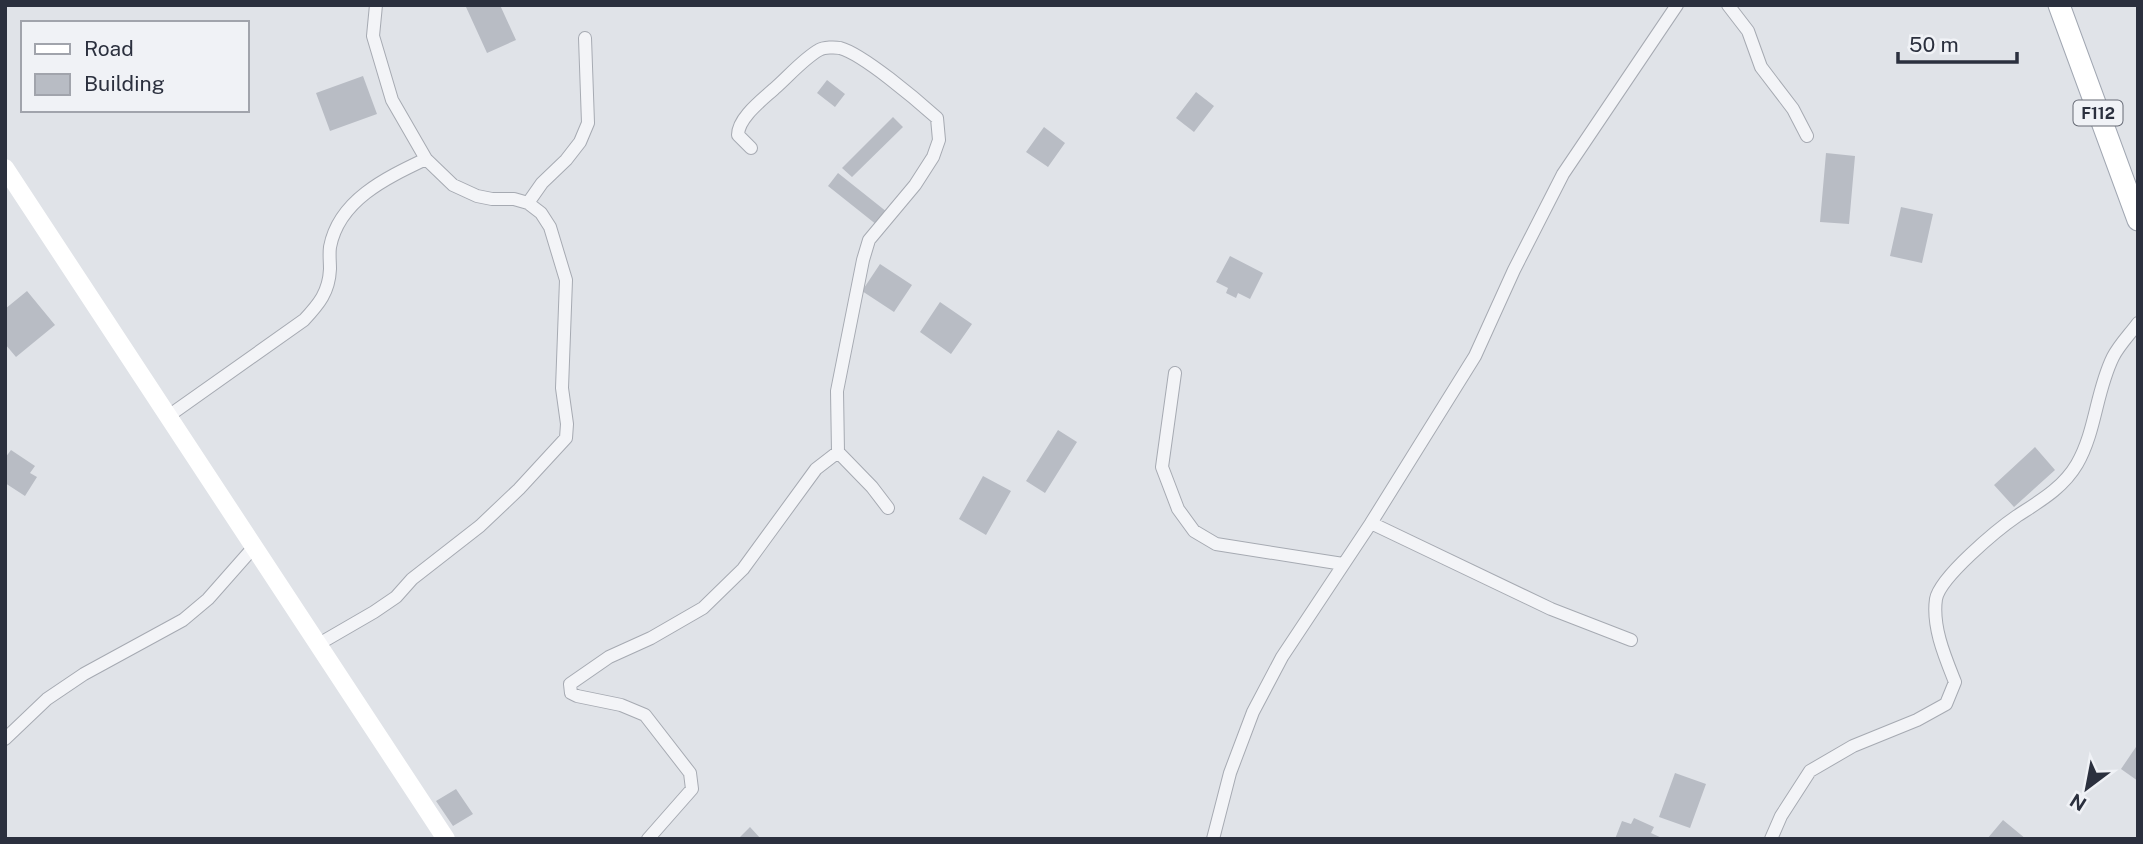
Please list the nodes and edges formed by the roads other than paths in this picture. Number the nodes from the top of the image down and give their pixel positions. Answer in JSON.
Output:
{"nodes":[{"id":1,"x":376,"y":5,"type":"edge"},
{"id":2,"x":1677,"y":5,"type":"edge"},
{"id":3,"x":1728,"y":5,"type":"edge"},
{"id":4,"x":2059,"y":5,"type":"edge"},
{"id":5,"x":585,"y":38,"type":"dead end"},
{"id":6,"x":1807,"y":136,"type":"dead end"},
{"id":7,"x":751,"y":148,"type":"dead end"},
{"id":8,"x":426,"y":159,"type":"junction"},
{"id":9,"x":5,"y":168,"type":"edge"},
{"id":10,"x":2132,"y":185,"type":"edge"},
{"id":11,"x":528,"y":203,"type":"junction"},
{"id":12,"x":2138,"y":220,"type":"edge"},
{"id":13,"x":2138,"y":323,"type":"edge"},
{"id":14,"x":1175,"y":373,"type":"dead end"},
{"id":15,"x":167,"y":417,"type":"junction"},
{"id":16,"x":838,"y":452,"type":"junction"},
{"id":17,"x":888,"y":508,"type":"dead end"},
{"id":18,"x":1371,"y":523,"type":"junction"},
{"id":19,"x":253,"y":548,"type":"junction"},
{"id":20,"x":1343,"y":564,"type":"junction"},
{"id":21,"x":1631,"y":640,"type":"dead end"},
{"id":22,"x":317,"y":645,"type":"junction"},
{"id":23,"x":5,"y":739,"type":"edge"},
{"id":24,"x":446,"y":839,"type":"edge"},
{"id":25,"x":648,"y":839,"type":"edge"},
{"id":26,"x":1213,"y":839,"type":"edge"},
{"id":27,"x":1771,"y":839,"type":"edge"}],
"edges":[{"from":1,"to":8,"type":"street"},
{"from":2,"to":18,"type":"street"},
{"from":3,"to":6,"type":"street"},
{"from":4,"to":10,"type":"main road","number":"F112"},
{"from":5,"to":11,"type":"street"},
{"from":7,"to":16,"type":"street"},
{"from":8,"to":11,"type":"street"},
{"from":8,"to":15,"type":"street"},
{"from":9,"to":15,"type":"main road"},
{"from":10,"to":12,"type":"main road","number":"F112"},
{"from":11,"to":22,"type":"street"},
{"from":13,"to":27,"type":"street"},
{"from":14,"to":20,"type":"street"},
{"from":15,"to":19,"type":"main road"},
{"from":16,"to":17,"type":"street"},
{"from":16,"to":25,"type":"street"},
{"from":18,"to":20,"type":"street"},
{"from":18,"to":21,"type":"street"},
{"from":19,"to":22,"type":"main road"},
{"from":19,"to":23,"type":"street"},
{"from":20,"to":26,"type":"street"},
{"from":22,"to":24,"type":"main road"}]}
